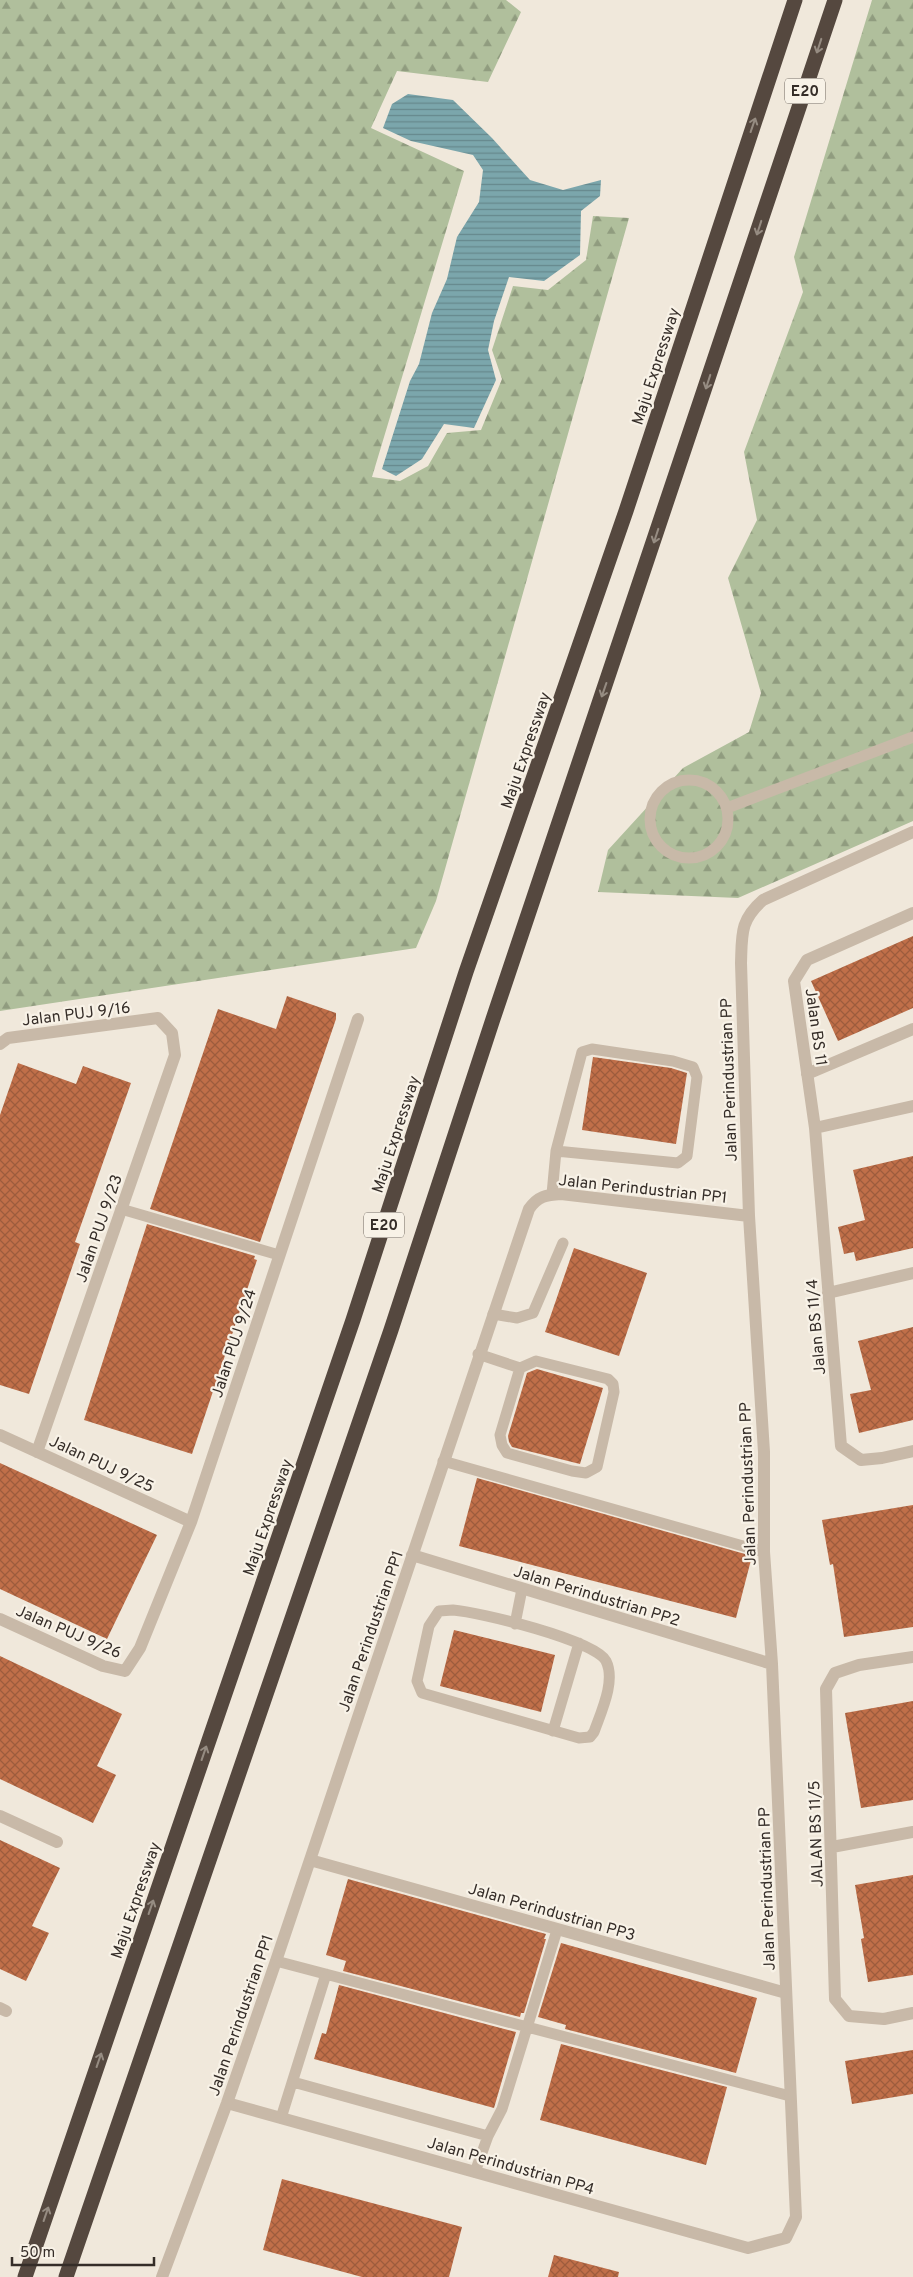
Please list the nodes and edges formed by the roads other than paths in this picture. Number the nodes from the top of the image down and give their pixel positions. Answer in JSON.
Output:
{"nodes":[{"id":1,"x":795,"y":0,"type":"edge"},
{"id":2,"x":835,"y":0,"type":"edge"},
{"id":3,"x":913,"y":737,"type":"edge"},
{"id":4,"x":727,"y":808,"type":"junction"},
{"id":5,"x":913,"y":832,"type":"edge"},
{"id":6,"x":913,"y":914,"type":"edge"},
{"id":7,"x":158,"y":1018,"type":"joint"},
{"id":8,"x":358,"y":1019,"type":"dead end"},
{"id":9,"x":913,"y":1029,"type":"edge"},
{"id":10,"x":0,"y":1044,"type":"edge"},
{"id":11,"x":807,"y":1074,"type":"junction"},
{"id":12,"x":913,"y":1106,"type":"edge"},
{"id":13,"x":815,"y":1128,"type":"junction"},
{"id":14,"x":556,"y":1151,"type":"junction"},
{"id":15,"x":552,"y":1194,"type":"junction"},
{"id":16,"x":121,"y":1209,"type":"junction"},
{"id":17,"x":749,"y":1216,"type":"junction"},
{"id":18,"x":563,"y":1244,"type":"dead end"},
{"id":19,"x":279,"y":1255,"type":"junction"},
{"id":20,"x":913,"y":1273,"type":"edge"},
{"id":21,"x":828,"y":1293,"type":"junction"},
{"id":22,"x":493,"y":1314,"type":"junction"},
{"id":23,"x":478,"y":1354,"type":"junction"},
{"id":24,"x":520,"y":1368,"type":"junction"},
{"id":25,"x":0,"y":1434,"type":"edge"},
{"id":26,"x":913,"y":1451,"type":"edge"},
{"id":27,"x":37,"y":1452,"type":"junction"},
{"id":28,"x":443,"y":1461,"type":"junction"},
{"id":29,"x":191,"y":1522,"type":"junction"},
{"id":30,"x":764,"y":1552,"type":"junction"},
{"id":31,"x":412,"y":1555,"type":"junction"},
{"id":32,"x":522,"y":1589,"type":"junction"},
{"id":33,"x":0,"y":1619,"type":"edge"},
{"id":34,"x":515,"y":1624,"type":"junction"},
{"id":35,"x":579,"y":1644,"type":"junction"},
{"id":36,"x":913,"y":1657,"type":"edge"},
{"id":37,"x":772,"y":1664,"type":"junction"},
{"id":38,"x":125,"y":1672,"type":"joint"},
{"id":39,"x":553,"y":1731,"type":"junction"},
{"id":40,"x":0,"y":1816,"type":"edge"},
{"id":41,"x":913,"y":1832,"type":"edge"},
{"id":42,"x":57,"y":1842,"type":"dead end"},
{"id":43,"x":832,"y":1846,"type":"junction"},
{"id":44,"x":310,"y":1860,"type":"junction"},
{"id":45,"x":557,"y":1930,"type":"junction"},
{"id":46,"x":276,"y":1960,"type":"junction"},
{"id":47,"x":326,"y":1974,"type":"junction"},
{"id":48,"x":786,"y":1993,"type":"junction"},
{"id":49,"x":913,"y":2013,"type":"edge"},
{"id":50,"x":526,"y":2027,"type":"junction"},
{"id":51,"x":293,"y":2082,"type":"junction"},
{"id":52,"x":790,"y":2096,"type":"junction"},
{"id":53,"x":227,"y":2103,"type":"junction"},
{"id":54,"x":281,"y":2118,"type":"junction"},
{"id":55,"x":488,"y":2136,"type":"junction"},
{"id":56,"x":475,"y":2172,"type":"junction"},
{"id":57,"x":786,"y":2238,"type":"joint"},
{"id":58,"x":25,"y":2277,"type":"edge"},
{"id":59,"x":66,"y":2277,"type":"edge"},
{"id":60,"x":162,"y":2277,"type":"edge"}],
"edges":[{"from":58,"to":1,"type":"highway","name":"Maju Expressway","number":"E20","one_way":true},
{"from":2,"to":59,"type":"highway","number":"E20","one_way":true},
{"from":3,"to":4,"type":"lane"},
{"from":4,"to":4,"type":"lane"},
{"from":5,"to":17,"type":"street","name":"Jalan Perindustrian PP"},
{"from":6,"to":11,"type":"street","name":"Jalan BS 11"},
{"from":7,"to":10,"type":"street","name":"Jalan PUJ 9/16"},
{"from":7,"to":16,"type":"street","name":"Jalan PUJ 9/23"},
{"from":8,"to":19,"type":"street","name":"Jalan PUJ 9/24"},
{"from":9,"to":11,"type":"street"},
{"from":11,"to":13,"type":"street","name":"Jalan BS 11"},
{"from":12,"to":13,"type":"street"},
{"from":13,"to":21,"type":"street","name":"Jalan BS 11/4"},
{"from":14,"to":14,"type":"lane"},
{"from":14,"to":15,"type":"lane"},
{"from":15,"to":17,"type":"street","name":"Jalan Perindustrian PP1"},
{"from":15,"to":22,"type":"street","name":"Jalan Perindustrian PP1"},
{"from":16,"to":19,"type":"lane"},
{"from":16,"to":27,"type":"street","name":"Jalan PUJ 9/23"},
{"from":17,"to":30,"type":"street","name":"Jalan Perindustrian PP"},
{"from":18,"to":22,"type":"lane"},
{"from":19,"to":29,"type":"street","name":"Jalan PUJ 9/24"},
{"from":20,"to":21,"type":"street"},
{"from":21,"to":26,"type":"street","name":"Jalan BS 11/4"},
{"from":22,"to":23,"type":"street","name":"Jalan Perindustrian PP1"},
{"from":23,"to":24,"type":"lane"},
{"from":23,"to":28,"type":"street","name":"Jalan Perindustrian PP1"},
{"from":24,"to":24,"type":"lane"},
{"from":25,"to":27,"type":"street","name":"Jalan PUJ 9/25"},
{"from":27,"to":29,"type":"street","name":"Jalan PUJ 9/25"},
{"from":28,"to":30,"type":"lane"},
{"from":28,"to":31,"type":"street","name":"Jalan Perindustrian PP1"},
{"from":29,"to":38,"type":"street","name":"Jalan PUJ 9/24"},
{"from":30,"to":37,"type":"street","name":"Jalan Perindustrian PP"},
{"from":31,"to":32,"type":"street","name":"Jalan Perindustrian PP2"},
{"from":31,"to":44,"type":"street","name":"Jalan Perindustrian PP1"},
{"from":32,"to":34,"type":"lane"},
{"from":32,"to":37,"type":"street","name":"Jalan Perindustrian PP2"},
{"from":33,"to":38,"type":"street","name":"Jalan PUJ 9/26"},
{"from":34,"to":35,"type":"lane"},
{"from":34,"to":39,"type":"lane"},
{"from":35,"to":39,"type":"lane"},
{"from":35,"to":39,"type":"lane"},
{"from":36,"to":43,"type":"street","name":"JALAN BS 11/5"},
{"from":37,"to":48,"type":"street","name":"Jalan Perindustrian PP"},
{"from":40,"to":42,"type":"street"},
{"from":41,"to":43,"type":"street"},
{"from":43,"to":49,"type":"street","name":"JALAN BS 11/5"},
{"from":44,"to":45,"type":"street","name":"Jalan Perindustrian PP3"},
{"from":44,"to":46,"type":"street","name":"Jalan Perindustrian PP1"},
{"from":45,"to":48,"type":"street","name":"Jalan Perindustrian PP3"},
{"from":45,"to":50,"type":"lane"},
{"from":46,"to":47,"type":"lane"},
{"from":46,"to":53,"type":"street","name":"Jalan Perindustrian PP1"},
{"from":47,"to":50,"type":"lane"},
{"from":47,"to":51,"type":"lane"},
{"from":48,"to":52,"type":"street","name":"Jalan Perindustrian PP"},
{"from":50,"to":52,"type":"lane"},
{"from":50,"to":55,"type":"lane"},
{"from":51,"to":54,"type":"lane"},
{"from":51,"to":55,"type":"lane"},
{"from":52,"to":57,"type":"street","name":"Jalan Perindustrian PP"},
{"from":53,"to":54,"type":"street","name":"Jalan Perindustrian PP4"},
{"from":53,"to":60,"type":"street","name":"Jalan Perindustrian PP1"},
{"from":54,"to":56,"type":"street","name":"Jalan Perindustrian PP4"},
{"from":55,"to":56,"type":"lane"},
{"from":56,"to":57,"type":"street","name":"Jalan Perindustrian PP4"}]}
